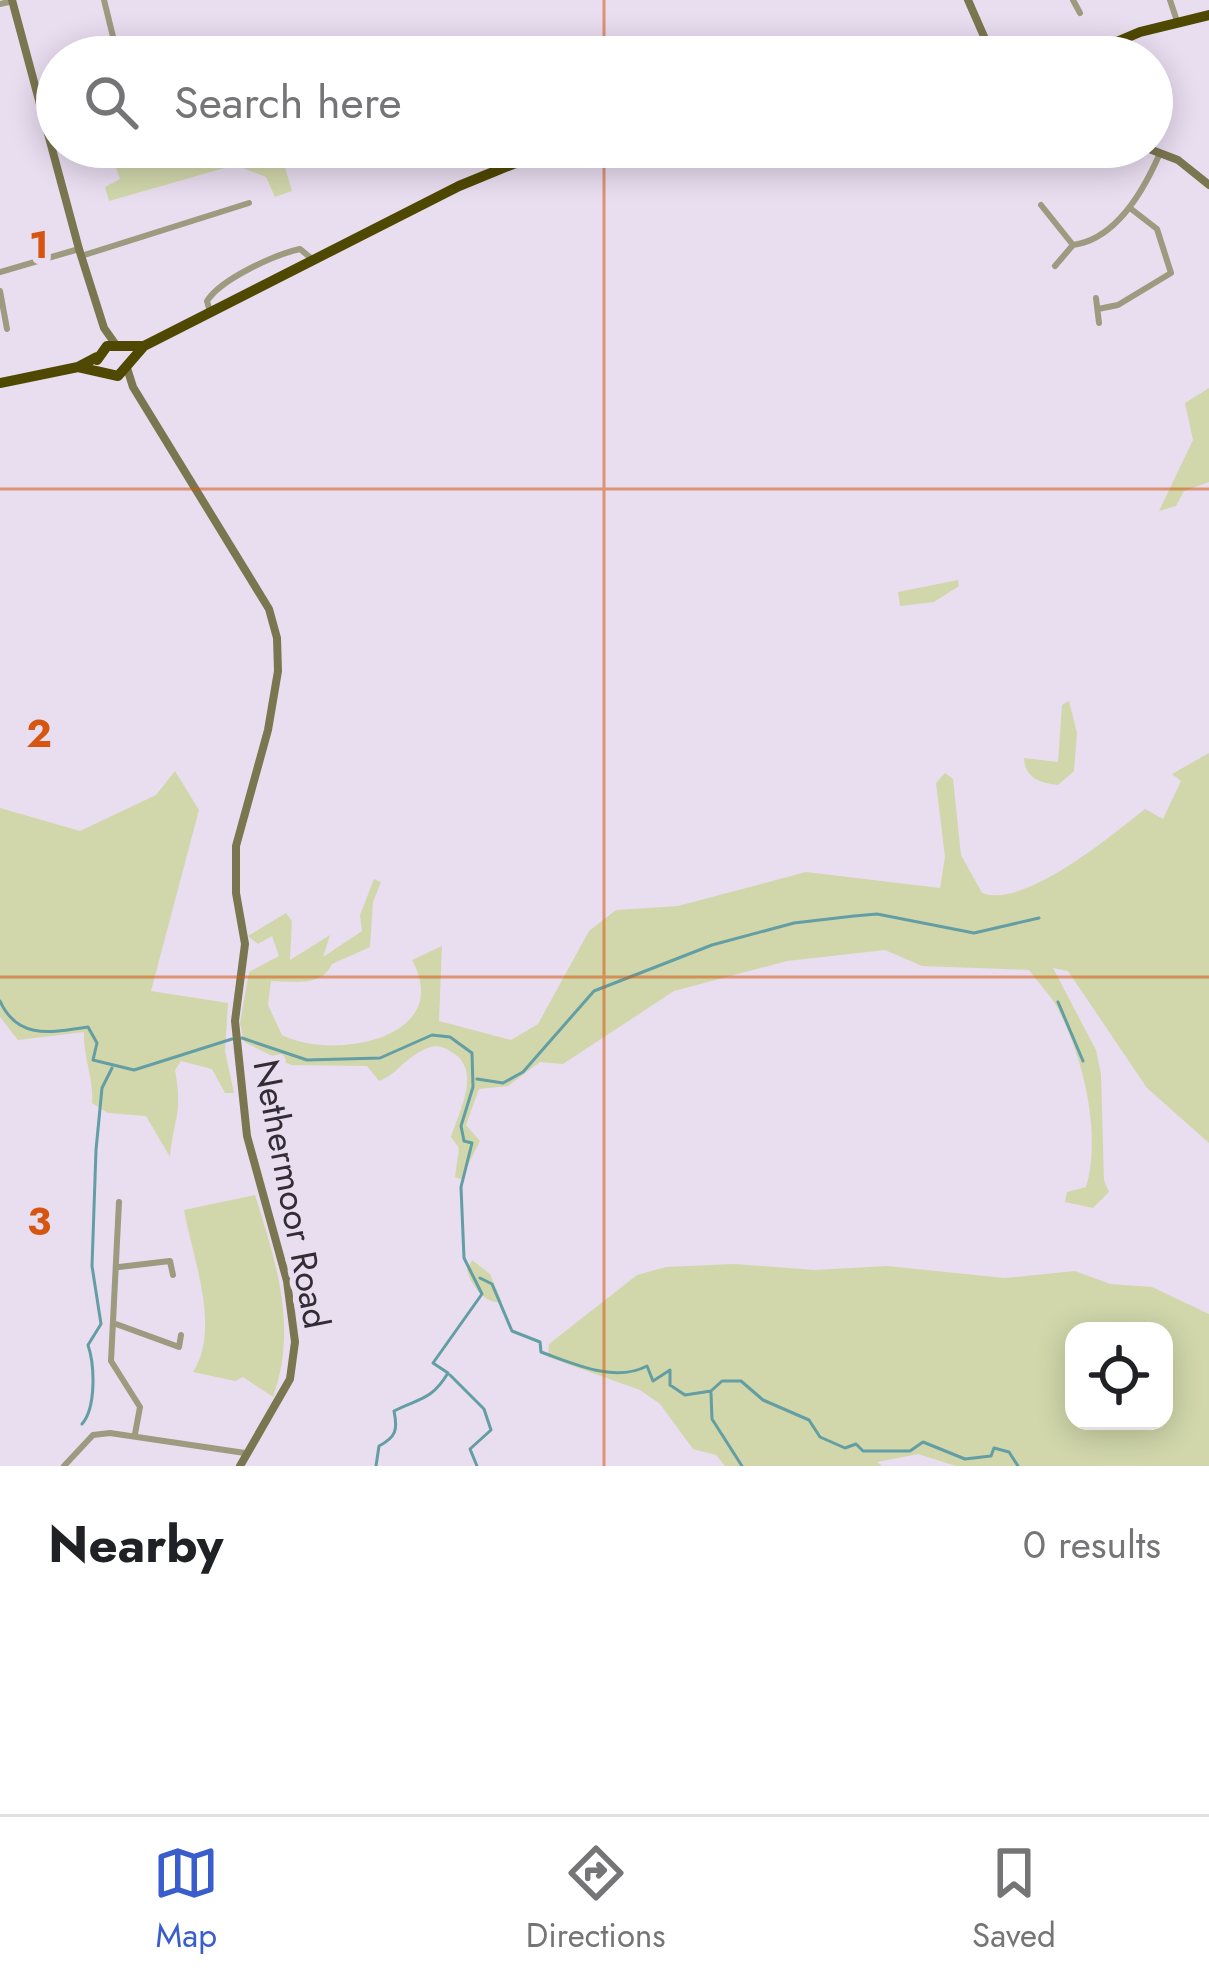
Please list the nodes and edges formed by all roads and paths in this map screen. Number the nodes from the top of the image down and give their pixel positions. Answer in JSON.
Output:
{"nodes":[{"id":1,"x":12,"y":0,"type":"edge"},
{"id":2,"x":104,"y":0,"type":"edge"},
{"id":3,"x":968,"y":0,"type":"edge"},
{"id":4,"x":1073,"y":0,"type":"edge"},
{"id":5,"x":1170,"y":0,"type":"edge"},
{"id":6,"x":0,"y":4,"type":"edge"},
{"id":7,"x":1080,"y":13,"type":"dead end"},
{"id":8,"x":1209,"y":14,"type":"edge"},
{"id":9,"x":1177,"y":21,"type":"junction"},
{"id":10,"x":113,"y":36,"type":"edge"},
{"id":11,"x":984,"y":36,"type":"edge"},
{"id":12,"x":1137,"y":36,"type":"edge"},
{"id":13,"x":36,"y":92,"type":"edge"},
{"id":14,"x":1173,"y":159,"type":"edge"},
{"id":15,"x":57,"y":168,"type":"edge"},
{"id":16,"x":503,"y":168,"type":"edge"},
{"id":17,"x":1152,"y":168,"type":"edge"},
{"id":18,"x":1209,"y":185,"type":"edge"},
{"id":19,"x":1056,"y":200,"type":"dead end"},
{"id":20,"x":249,"y":203,"type":"dead end"},
{"id":21,"x":1130,"y":208,"type":"junction"},
{"id":22,"x":1073,"y":245,"type":"junction"},
{"id":23,"x":80,"y":252,"type":"junction"},
{"id":24,"x":1055,"y":266,"type":"dead end"},
{"id":25,"x":0,"y":272,"type":"edge"},
{"id":26,"x":1172,"y":274,"type":"junction"},
{"id":27,"x":1183,"y":277,"type":"dead end"},
{"id":28,"x":0,"y":290,"type":"edge"},
{"id":29,"x":1096,"y":298,"type":"dead end"},
{"id":30,"x":1098,"y":309,"type":"junction"},
{"id":31,"x":1100,"y":323,"type":"dead end"},
{"id":32,"x":7,"y":329,"type":"dead end"},
{"id":33,"x":144,"y":346,"type":"junction"},
{"id":34,"x":110,"y":349,"type":"junction"},
{"id":35,"x":78,"y":367,"type":"junction"},
{"id":36,"x":125,"y":368,"type":"junction"},
{"id":37,"x":101,"y":371,"type":"junction"},
{"id":38,"x":0,"y":383,"type":"edge"},
{"id":39,"x":119,"y":1202,"type":"dead end"},
{"id":40,"x":119,"y":1267,"type":"junction"},
{"id":41,"x":173,"y":1275,"type":"dead end"},
{"id":42,"x":116,"y":1324,"type":"junction"},
{"id":43,"x":181,"y":1335,"type":"dead end"},
{"id":44,"x":135,"y":1435,"type":"junction"},
{"id":45,"x":245,"y":1453,"type":"junction"},
{"id":46,"x":64,"y":1466,"type":"edge"},
{"id":47,"x":240,"y":1466,"type":"edge"}],
"edges":[{"from":1,"to":6,"type":"street"},
{"from":1,"to":13,"type":"street"},
{"from":2,"to":10,"type":"street"},
{"from":3,"to":11,"type":"street"},
{"from":4,"to":7,"type":"street"},
{"from":5,"to":9,"type":"street"},
{"from":8,"to":9,"type":"highway"},
{"from":9,"to":12,"type":"highway"},
{"from":14,"to":18,"type":"street"},
{"from":15,"to":23,"type":"street"},
{"from":16,"to":33,"type":"highway"},
{"from":17,"to":21,"type":"street"},
{"from":19,"to":22,"type":"street"},
{"from":20,"to":23,"type":"street"},
{"from":21,"to":22,"type":"street"},
{"from":21,"to":26,"type":"street"},
{"from":22,"to":24,"type":"street"},
{"from":23,"to":25,"type":"street"},
{"from":23,"to":34,"type":"street"},
{"from":26,"to":27,"type":"street"},
{"from":26,"to":30,"type":"street"},
{"from":28,"to":32,"type":"street"},
{"from":29,"to":30,"type":"street"},
{"from":30,"to":31,"type":"street"},
{"from":33,"to":34,"type":"highway"},
{"from":33,"to":36,"type":"highway"},
{"from":34,"to":35,"type":"highway"},
{"from":34,"to":36,"type":"highway"},
{"from":34,"to":37,"type":"highway"},
{"from":35,"to":37,"type":"highway"},
{"from":35,"to":38,"type":"highway"},
{"from":36,"to":37,"type":"highway"},
{"from":36,"to":45,"type":"street","name":"Nethermoor Road"},
{"from":39,"to":40,"type":"street"},
{"from":40,"to":41,"type":"street"},
{"from":40,"to":42,"type":"street"},
{"from":42,"to":43,"type":"street"},
{"from":42,"to":44,"type":"street"},
{"from":44,"to":45,"type":"street"},
{"from":44,"to":46,"type":"street"},
{"from":45,"to":47,"type":"street","name":"Nethermoor Road"}]}
